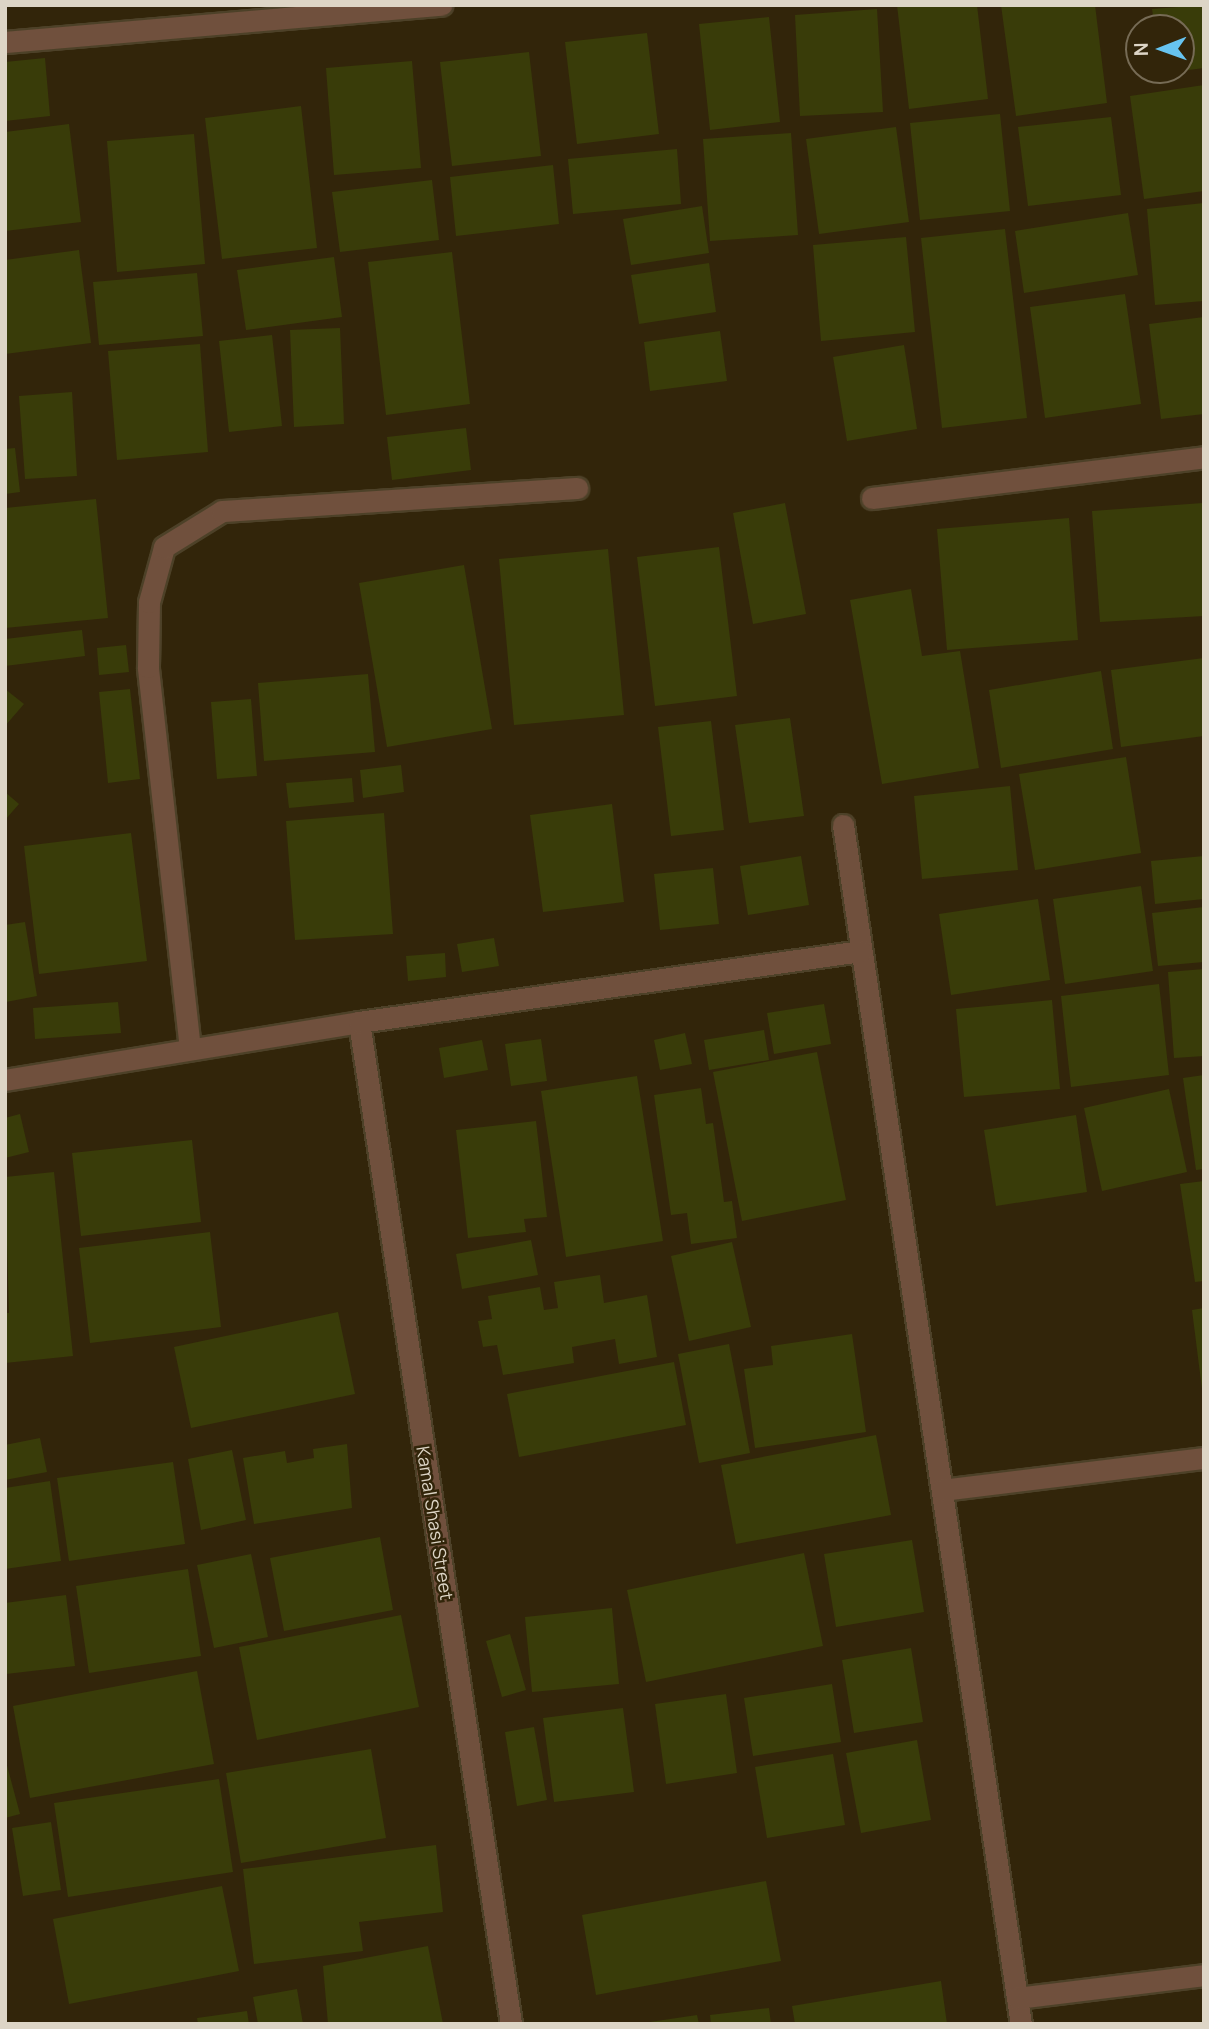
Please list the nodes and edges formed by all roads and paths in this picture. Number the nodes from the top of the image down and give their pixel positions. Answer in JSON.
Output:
{"nodes":[{"id":1,"x":441,"y":5,"type":"edge"},
{"id":2,"x":5,"y":42,"type":"edge"},
{"id":3,"x":1204,"y":457,"type":"edge"},
{"id":4,"x":577,"y":488,"type":"dead end"},
{"id":5,"x":872,"y":498,"type":"dead end"},
{"id":6,"x":843,"y":825,"type":"dead end"},
{"id":7,"x":861,"y":951,"type":"junction"},
{"id":8,"x":359,"y":1022,"type":"junction"},
{"id":9,"x":190,"y":1049,"type":"junction"},
{"id":10,"x":5,"y":1080,"type":"edge"},
{"id":11,"x":1204,"y":1458,"type":"edge"},
{"id":12,"x":942,"y":1490,"type":"junction"},
{"id":13,"x":1204,"y":1975,"type":"edge"},
{"id":14,"x":1017,"y":1998,"type":"junction"},
{"id":15,"x":511,"y":2024,"type":"edge"},
{"id":16,"x":1021,"y":2024,"type":"edge"}],
"edges":[{"from":1,"to":2,"type":"street"},
{"from":3,"to":5,"type":"street"},
{"from":4,"to":9,"type":"street"},
{"from":6,"to":7,"type":"street"},
{"from":7,"to":8,"type":"street"},
{"from":7,"to":12,"type":"street"},
{"from":8,"to":9,"type":"street"},
{"from":8,"to":15,"type":"street","name":"Kamal Shasi Street"},
{"from":9,"to":10,"type":"street"},
{"from":11,"to":12,"type":"street"},
{"from":12,"to":14,"type":"street"},
{"from":13,"to":14,"type":"street"},
{"from":14,"to":16,"type":"street"}]}
